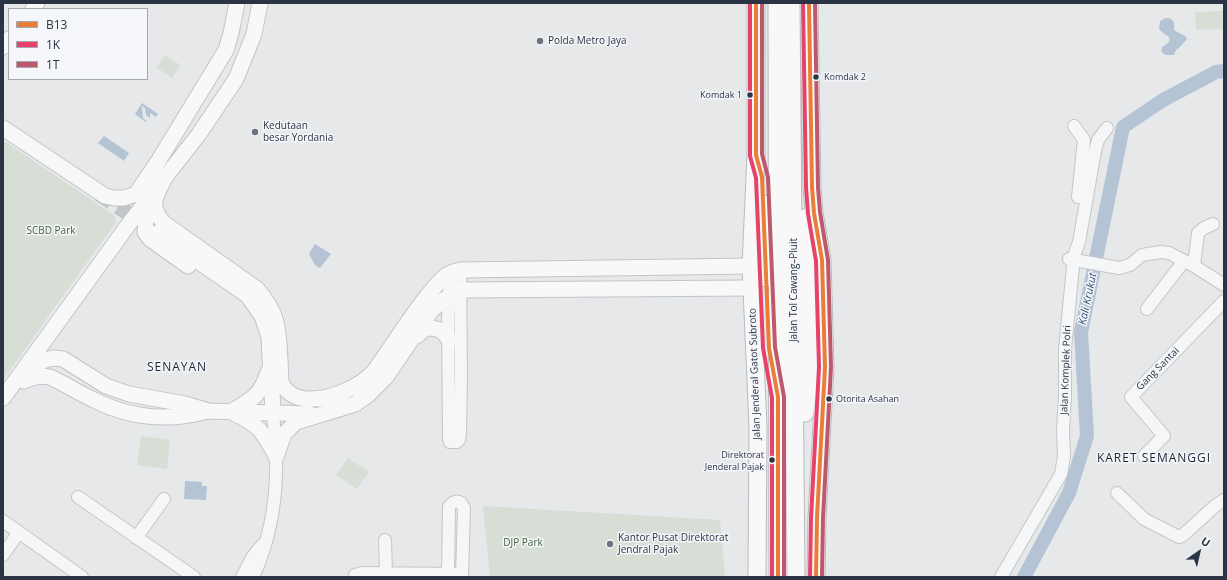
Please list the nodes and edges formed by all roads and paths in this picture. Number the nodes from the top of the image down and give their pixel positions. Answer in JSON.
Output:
{"nodes":[{"id":1,"x":237,"y":3,"type":"edge"},
{"id":2,"x":260,"y":3,"type":"edge"},
{"id":3,"x":756,"y":3,"type":"edge"},
{"id":4,"x":777,"y":3,"type":"edge"},
{"id":5,"x":791,"y":3,"type":"edge"},
{"id":6,"x":805,"y":3,"type":"edge"},
{"id":7,"x":809,"y":3,"type":"edge"},
{"id":8,"x":1074,"y":126,"type":"dead end"},
{"id":9,"x":3,"y":128,"type":"edge"},
{"id":10,"x":1107,"y":128,"type":"dead end"},
{"id":11,"x":756,"y":155,"type":"junction"},
{"id":12,"x":159,"y":160,"type":"junction"},
{"id":13,"x":166,"y":176,"type":"junction"},
{"id":14,"x":147,"y":202,"type":"junction"},
{"id":15,"x":131,"y":221,"type":"junction"},
{"id":16,"x":1213,"y":224,"type":"dead end"},
{"id":17,"x":158,"y":232,"type":"tunnel mouth"},
{"id":18,"x":1073,"y":260,"type":"junction"},
{"id":19,"x":1189,"y":264,"type":"junction"},
{"id":20,"x":751,"y":266,"type":"junction"},
{"id":21,"x":690,"y":267,"type":"junction"},
{"id":22,"x":455,"y":271,"type":"junction"},
{"id":23,"x":1224,"y":285,"type":"edge"},
{"id":24,"x":691,"y":288,"type":"junction"},
{"id":25,"x":752,"y":288,"type":"junction"},
{"id":26,"x":455,"y":293,"type":"junction"},
{"id":27,"x":1224,"y":301,"type":"edge"},
{"id":28,"x":1147,"y":309,"type":"dead end"},
{"id":29,"x":412,"y":340,"type":"junction"},
{"id":30,"x":449,"y":340,"type":"junction"},
{"id":31,"x":274,"y":346,"type":"junction"},
{"id":32,"x":270,"y":368,"type":"junction"},
{"id":33,"x":1058,"y":375,"type":"dead end"},
{"id":34,"x":22,"y":382,"type":"junction"},
{"id":35,"x":778,"y":397,"type":"junction"},
{"id":36,"x":3,"y":398,"type":"edge"},
{"id":37,"x":3,"y":407,"type":"edge"},
{"id":38,"x":208,"y":411,"type":"junction"},
{"id":39,"x":230,"y":412,"type":"junction"},
{"id":40,"x":273,"y":412,"type":"junction"},
{"id":41,"x":320,"y":414,"type":"junction"},
{"id":42,"x":276,"y":456,"type":"junction"},
{"id":43,"x":1144,"y":456,"type":"dead end"},
{"id":44,"x":1117,"y":493,"type":"dead end"},
{"id":45,"x":78,"y":497,"type":"dead end"},
{"id":46,"x":164,"y":499,"type":"dead end"},
{"id":47,"x":1224,"y":500,"type":"edge"},
{"id":48,"x":796,"y":517,"type":"junction"},
{"id":49,"x":3,"y":521,"type":"edge"},
{"id":50,"x":19,"y":532,"type":"junction"},
{"id":51,"x":136,"y":538,"type":"junction"},
{"id":52,"x":385,"y":540,"type":"dead end"},
{"id":53,"x":3,"y":555,"type":"edge"},
{"id":54,"x":386,"y":573,"type":"junction"},
{"id":55,"x":448,"y":575,"type":"edge"},
{"id":56,"x":462,"y":575,"type":"edge"},
{"id":57,"x":82,"y":577,"type":"edge"},
{"id":58,"x":194,"y":577,"type":"edge"},
{"id":59,"x":246,"y":577,"type":"edge"},
{"id":60,"x":355,"y":577,"type":"edge"},
{"id":61,"x":757,"y":577,"type":"edge"},
{"id":62,"x":778,"y":577,"type":"edge"},
{"id":63,"x":796,"y":577,"type":"edge"},
{"id":64,"x":816,"y":577,"type":"edge"},
{"id":65,"x":1001,"y":577,"type":"edge"}],
"edges":[{"from":1,"to":12,"type":"main road"},
{"from":2,"to":13,"type":"main road"},
{"from":3,"to":11,"type":"highway","name":"Jalan Jenderal Gatot Subroto"},
{"from":4,"to":35,"type":"highway","name":"Jalan Tol Cawang–Pluit"},
{"from":5,"to":48,"type":"highway","name":"Jalan Tol Cawang–Pluit"},
{"from":6,"to":48,"type":"highway"},
{"from":7,"to":64,"type":"highway"},
{"from":8,"to":18,"type":"street"},
{"from":9,"to":12,"type":"main road"},
{"from":10,"to":18,"type":"street","name":"Jalan Komplek Polri"},
{"from":11,"to":20,"type":"highway","name":"Jalan Jenderal Gatot Subroto"},
{"from":11,"to":35,"type":"highway"},
{"from":12,"to":15,"type":"main road"},
{"from":13,"to":14,"type":"main road"},
{"from":13,"to":31,"type":"main road"},
{"from":14,"to":15,"type":"main road"},
{"from":14,"to":31,"type":"main road"},
{"from":15,"to":36,"type":"main road"},
{"from":16,"to":19,"type":"street"},
{"from":17,"to":31,"type":"main road"},
{"from":18,"to":19,"type":"street"},
{"from":18,"to":33,"type":"street"},
{"from":18,"to":65,"type":"street","name":"Jalan Komplek Polri"},
{"from":19,"to":23,"type":"street"},
{"from":19,"to":28,"type":"street"},
{"from":20,"to":21,"type":"main road"},
{"from":20,"to":25,"type":"highway","name":"Jalan Jenderal Gatot Subroto"},
{"from":21,"to":22,"type":"main road"},
{"from":21,"to":24,"type":"main road"},
{"from":22,"to":26,"type":"street"},
{"from":22,"to":31,"type":"main road"},
{"from":24,"to":25,"type":"main road"},
{"from":24,"to":26,"type":"main road"},
{"from":25,"to":61,"type":"highway","name":"Jalan Jenderal Gatot Subroto"},
{"from":26,"to":29,"type":"main road"},
{"from":26,"to":30,"type":"street"},
{"from":26,"to":30,"type":"street"},
{"from":27,"to":43,"type":"street","name":"Gang Santai"},
{"from":29,"to":30,"type":"main road"},
{"from":29,"to":41,"type":"main road"},
{"from":31,"to":32,"type":"main road"},
{"from":32,"to":39,"type":"main road"},
{"from":32,"to":40,"type":"main road"},
{"from":34,"to":37,"type":"main road"},
{"from":34,"to":38,"type":"main road"},
{"from":34,"to":38,"type":"main road"},
{"from":35,"to":62,"type":"highway","name":"Jalan Tol Cawang–Pluit"},
{"from":38,"to":39,"type":"main road"},
{"from":39,"to":40,"type":"main road"},
{"from":39,"to":42,"type":"main road"},
{"from":40,"to":41,"type":"main road"},
{"from":40,"to":42,"type":"street"},
{"from":41,"to":42,"type":"main road"},
{"from":42,"to":59,"type":"street"},
{"from":44,"to":47,"type":"street"},
{"from":45,"to":51,"type":"street"},
{"from":46,"to":51,"type":"street"},
{"from":48,"to":63,"type":"highway","name":"Jalan Tol Cawang–Pluit"},
{"from":49,"to":50,"type":"street"},
{"from":50,"to":53,"type":"street"},
{"from":50,"to":57,"type":"street"},
{"from":51,"to":58,"type":"street"},
{"from":52,"to":54,"type":"street"},
{"from":54,"to":55,"type":"street"},
{"from":54,"to":60,"type":"street"},
{"from":55,"to":56,"type":"street"},
{"from":55,"to":56,"type":"street"}]}
